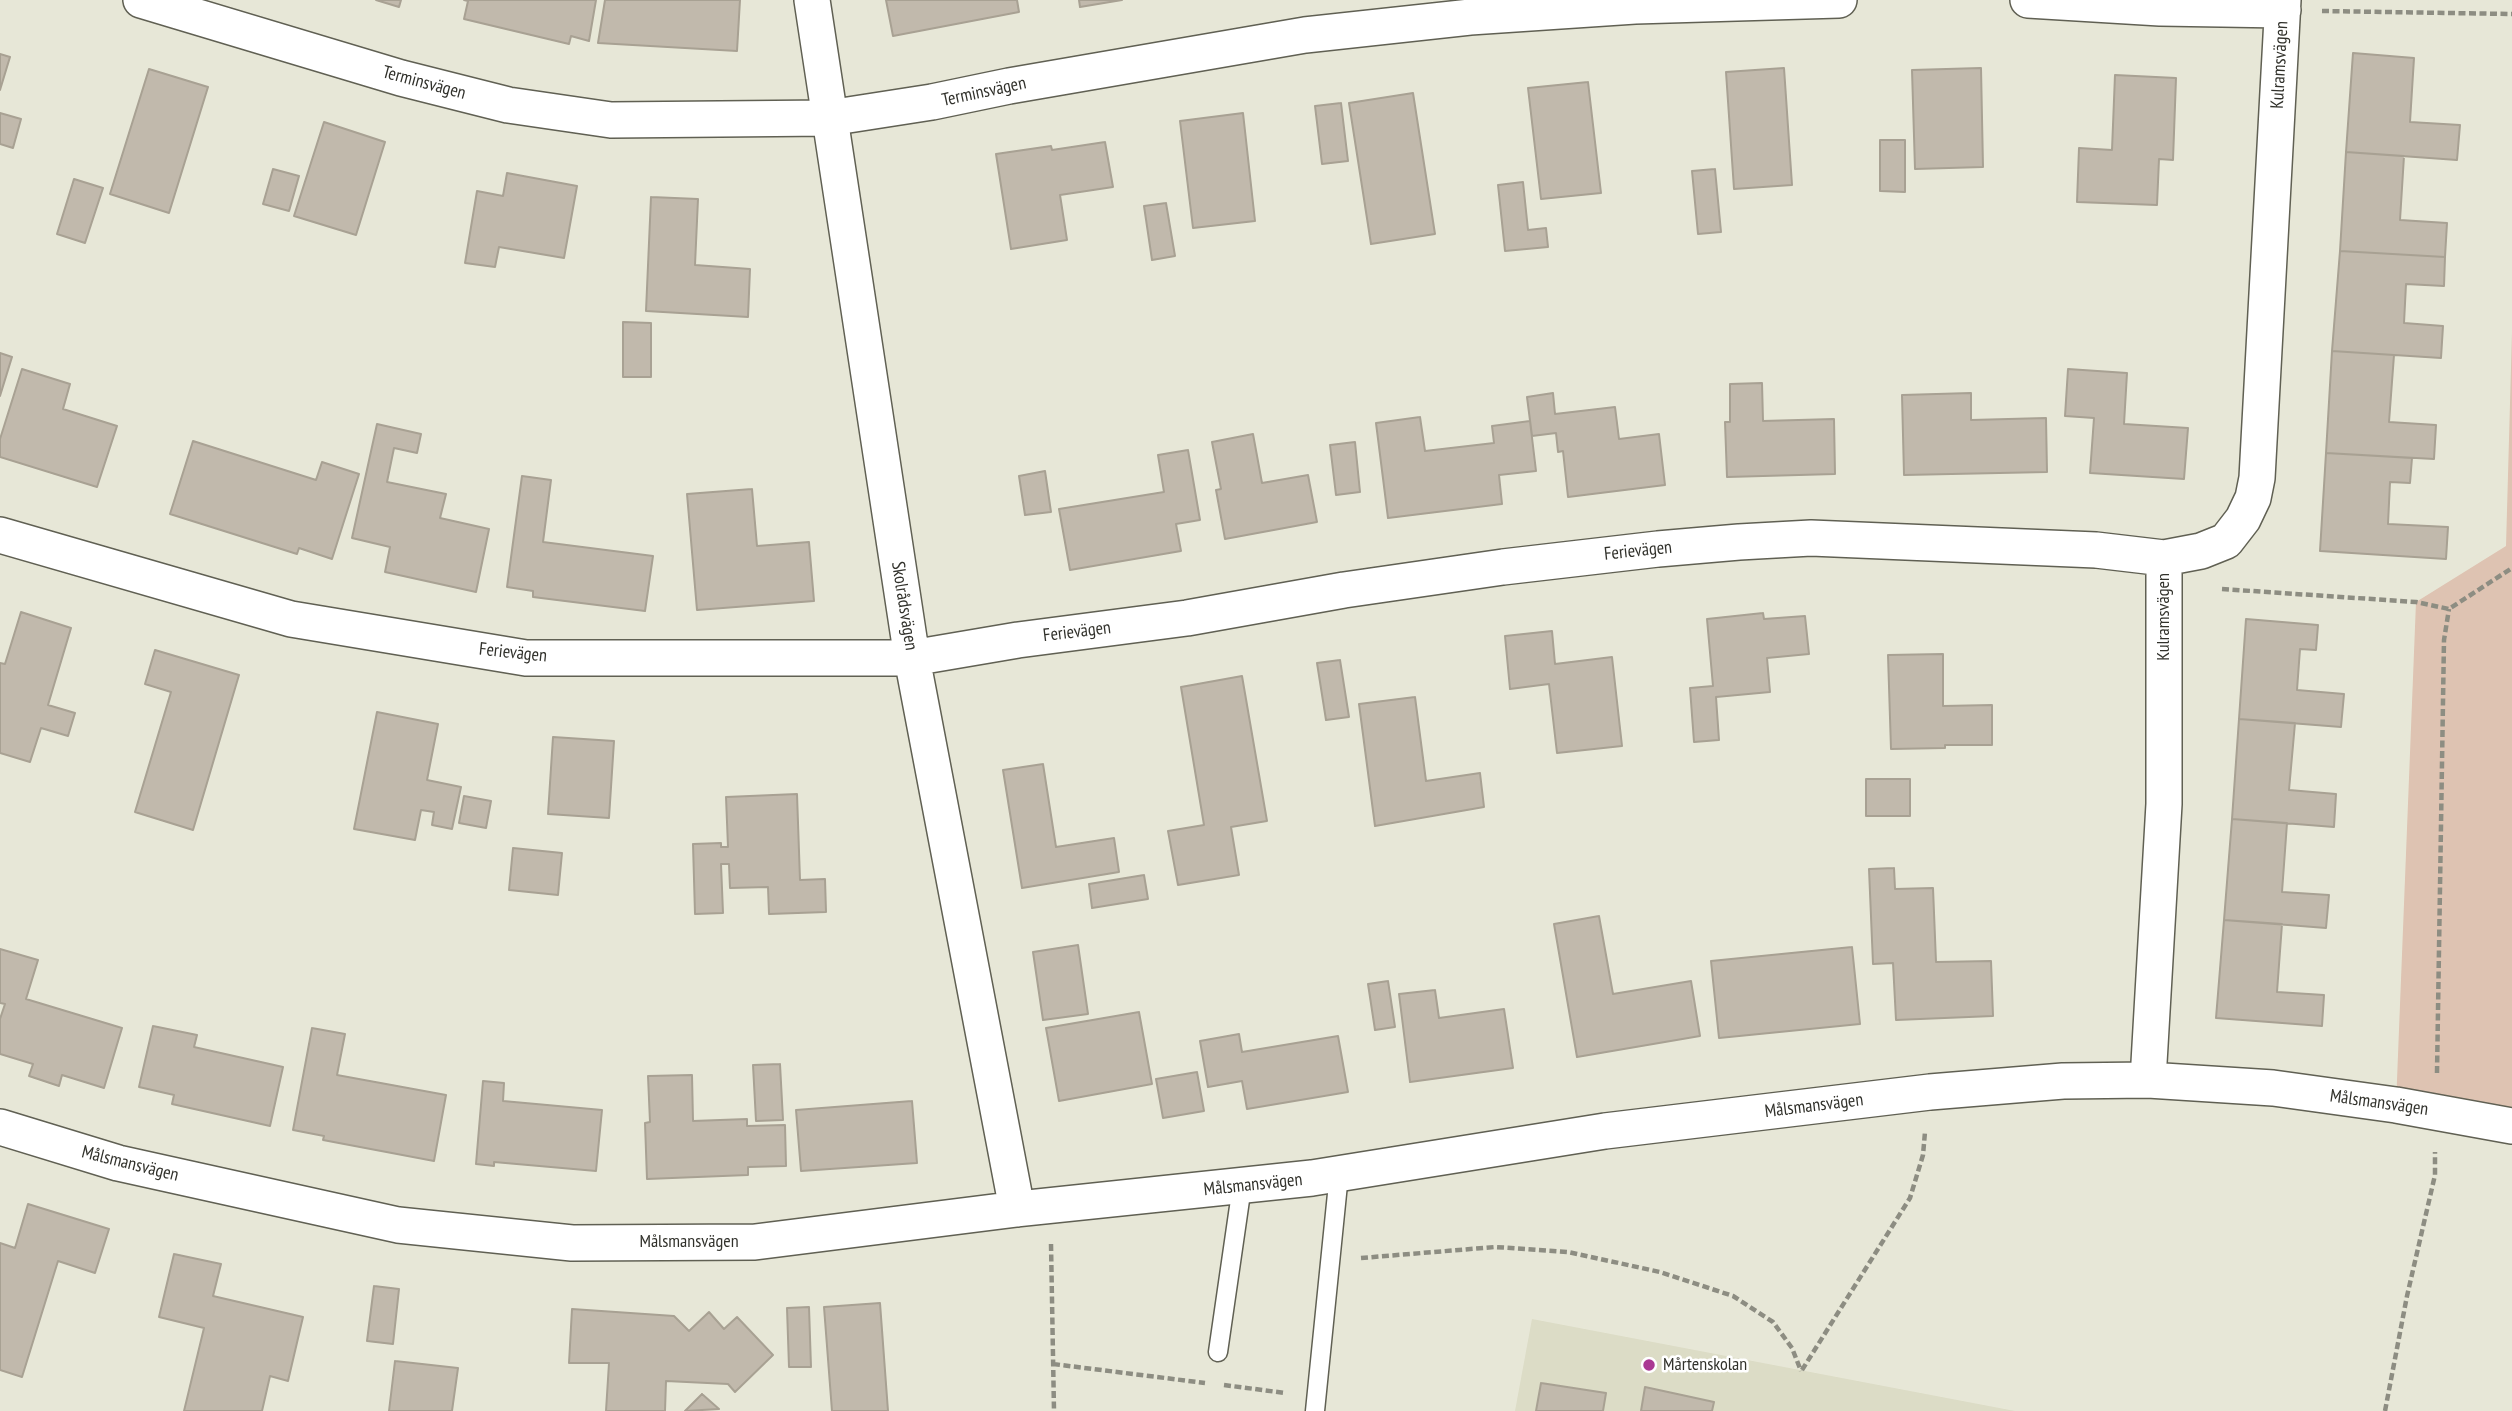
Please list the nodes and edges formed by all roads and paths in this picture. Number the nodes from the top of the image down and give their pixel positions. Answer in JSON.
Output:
{"nodes":[{"id":1,"x":141,"y":0,"type":"edge"},
{"id":2,"x":812,"y":0,"type":"edge"},
{"id":3,"x":1839,"y":0,"type":"edge"},
{"id":4,"x":2028,"y":0,"type":"edge"},
{"id":5,"x":2283,"y":5,"type":"edge"},
{"id":6,"x":2512,"y":14,"type":"edge"},
{"id":7,"x":829,"y":118,"type":"junction"},
{"id":8,"x":0,"y":535,"type":"edge"},
{"id":9,"x":2512,"y":568,"type":"edge"},
{"id":10,"x":2164,"y":571,"type":"junction"},
{"id":11,"x":2449,"y":609,"type":"junction"},
{"id":12,"x":912,"y":658,"type":"junction"},
{"id":13,"x":2148,"y":1080,"type":"junction"},
{"id":14,"x":2436,"y":1112,"type":"junction"},
{"id":15,"x":1927,"y":1120,"type":"dead end"},
{"id":16,"x":2512,"y":1126,"type":"edge"},
{"id":17,"x":0,"y":1127,"type":"edge"},
{"id":18,"x":1339,"y":1174,"type":"junction"},
{"id":19,"x":1242,"y":1186,"type":"junction"},
{"id":20,"x":1033,"y":1208,"type":"junction"},
{"id":21,"x":1332,"y":1260,"type":"junction"},
{"id":22,"x":1219,"y":1352,"type":"dead end"},
{"id":23,"x":1053,"y":1364,"type":"junction"},
{"id":24,"x":1208,"y":1383,"type":"dead end"},
{"id":25,"x":1221,"y":1385,"type":"dead end"},
{"id":26,"x":1316,"y":1404,"type":"edge"},
{"id":27,"x":1054,"y":1411,"type":"edge"},
{"id":28,"x":2385,"y":1411,"type":"edge"}],
"edges":[{"from":1,"to":7,"type":"street","name":"Terminsvägen"},
{"from":2,"to":7,"type":"street","name":"Skolrådsvägen"},
{"from":3,"to":7,"type":"street","name":"Terminsvägen"},
{"from":4,"to":5,"type":"street"},
{"from":5,"to":6,"type":"path"},
{"from":5,"to":10,"type":"street","name":"Kulramsvägen"},
{"from":7,"to":12,"type":"street","name":"Skolrådsvägen"},
{"from":8,"to":12,"type":"street","name":"Ferievägen"},
{"from":9,"to":11,"type":"path"},
{"from":10,"to":11,"type":"path"},
{"from":10,"to":12,"type":"street","name":"Ferievägen"},
{"from":10,"to":13,"type":"street","name":"Kulramsvägen"},
{"from":11,"to":14,"type":"path"},
{"from":12,"to":20,"type":"street","name":"Skolrådsvägen"},
{"from":13,"to":14,"type":"street","name":"Målsmansvägen"},
{"from":13,"to":18,"type":"street","name":"Målsmansvägen"},
{"from":14,"to":16,"type":"street","name":"Målsmansvägen"},
{"from":14,"to":28,"type":"path"},
{"from":15,"to":21,"type":"path"},
{"from":17,"to":20,"type":"street","name":"Målsmansvägen"},
{"from":18,"to":19,"type":"street","name":"Målsmansvägen"},
{"from":18,"to":21,"type":"lane"},
{"from":19,"to":20,"type":"street","name":"Målsmansvägen"},
{"from":19,"to":22,"type":"lane"},
{"from":20,"to":23,"type":"path"},
{"from":21,"to":26,"type":"lane"},
{"from":23,"to":24,"type":"path"},
{"from":23,"to":27,"type":"path"},
{"from":25,"to":26,"type":"path"}]}
